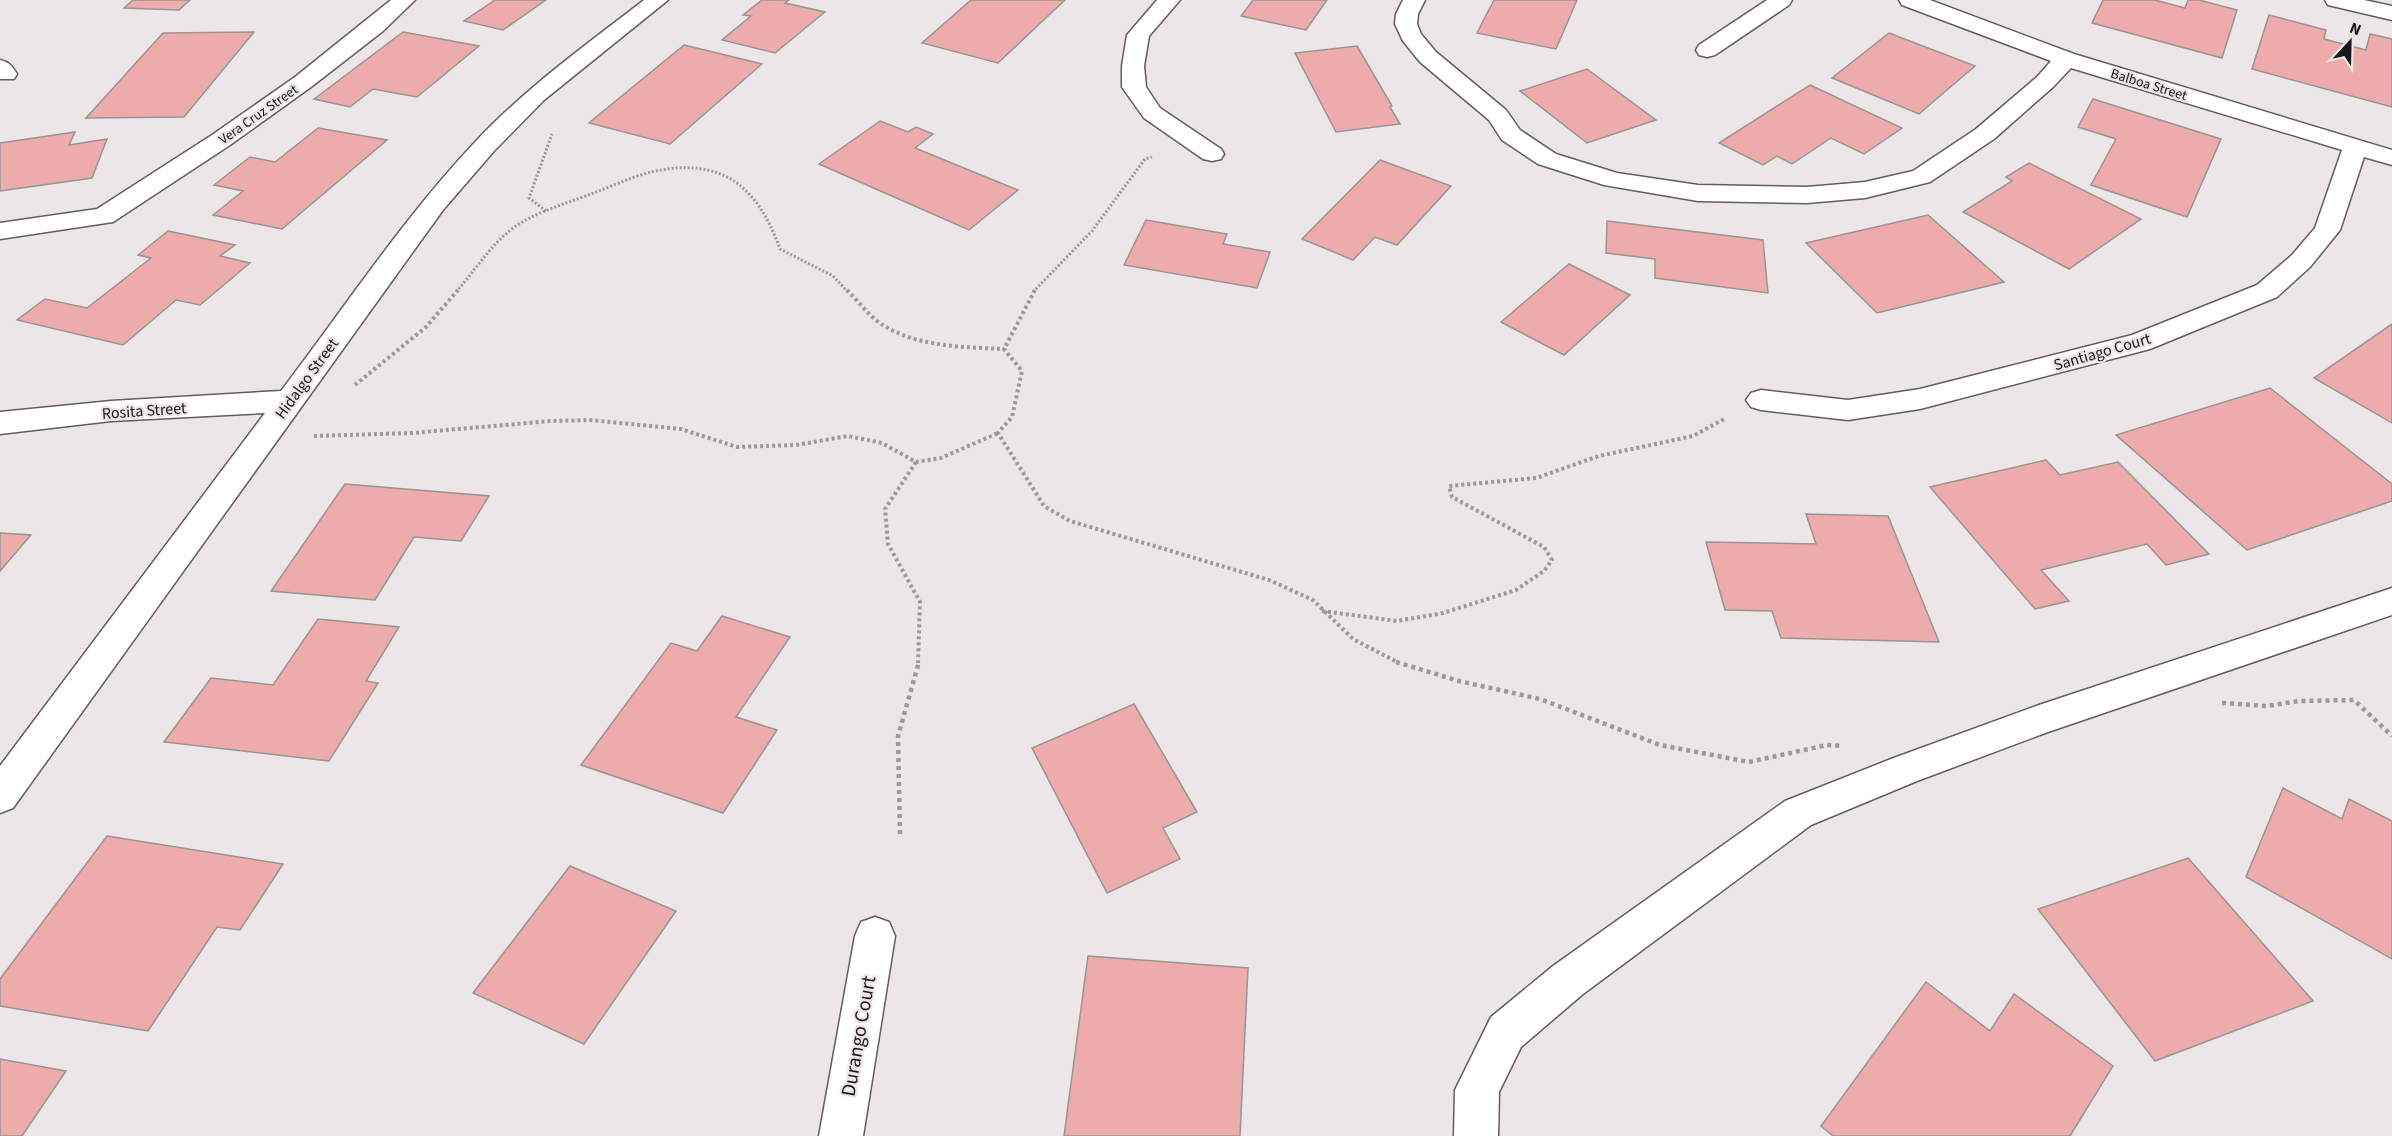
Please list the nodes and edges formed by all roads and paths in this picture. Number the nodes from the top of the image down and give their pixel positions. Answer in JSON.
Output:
{"nodes":[{"id":1,"x":404,"y":0,"type":"edge"},
{"id":2,"x":657,"y":0,"type":"edge"},
{"id":3,"x":1169,"y":0,"type":"edge"},
{"id":4,"x":1414,"y":0,"type":"edge"},
{"id":5,"x":1781,"y":0,"type":"edge"},
{"id":6,"x":1910,"y":0,"type":"edge"},
{"id":7,"x":2336,"y":0,"type":"edge"},
{"id":8,"x":2392,"y":14,"type":"edge"},
{"id":9,"x":1707,"y":50,"type":"dead end"},
{"id":10,"x":2066,"y":59,"type":"junction"},
{"id":11,"x":552,"y":133,"type":"dead end"},
{"id":12,"x":2355,"y":147,"type":"junction"},
{"id":13,"x":1203,"y":148,"type":"joint"},
{"id":14,"x":2392,"y":158,"type":"edge"},
{"id":15,"x":546,"y":211,"type":"junction"},
{"id":16,"x":0,"y":231,"type":"edge"},
{"id":17,"x":1004,"y":349,"type":"junction"},
{"id":18,"x":350,"y":390,"type":"dead end"},
{"id":19,"x":1761,"y":400,"type":"joint"},
{"id":20,"x":289,"y":401,"type":"junction"},
{"id":21,"x":0,"y":423,"type":"edge"},
{"id":22,"x":318,"y":429,"type":"dead end"},
{"id":23,"x":998,"y":433,"type":"junction"},
{"id":24,"x":314,"y":436,"type":"junction"},
{"id":25,"x":260,"y":442,"type":"junction"},
{"id":26,"x":916,"y":462,"type":"junction"},
{"id":27,"x":2392,"y":601,"type":"edge"},
{"id":28,"x":1322,"y":610,"type":"junction"},
{"id":29,"x":2172,"y":675,"type":"junction"},
{"id":30,"x":2392,"y":736,"type":"edge"},
{"id":31,"x":1904,"y":770,"type":"junction"},
{"id":32,"x":0,"y":796,"type":"edge"},
{"id":33,"x":900,"y":834,"type":"dead end"},
{"id":34,"x":875,"y":936,"type":"dead end"},
{"id":35,"x":841,"y":1136,"type":"edge"},
{"id":36,"x":1476,"y":1136,"type":"edge"}],
"edges":[{"from":1,"to":16,"type":"street","name":"Vera Cruz Street"},
{"from":2,"to":20,"type":"street","name":"Hidalgo Street"},
{"from":3,"to":13,"type":"street"},
{"from":4,"to":10,"type":"street"},
{"from":5,"to":9,"type":"street"},
{"from":6,"to":10,"type":"street","name":"Balboa Street"},
{"from":7,"to":8,"type":"street"},
{"from":10,"to":12,"type":"street","name":"Balboa Street"},
{"from":11,"to":15,"type":"path"},
{"from":12,"to":14,"type":"street","name":"Balboa Street"},
{"from":12,"to":19,"type":"street","name":"Santiago Court"},
{"from":13,"to":17,"type":"path"},
{"from":15,"to":17,"type":"path"},
{"from":15,"to":18,"type":"path"},
{"from":17,"to":23,"type":"path"},
{"from":19,"to":28,"type":"path"},
{"from":20,"to":21,"type":"street","name":"Rosita Street"},
{"from":20,"to":25,"type":"street","name":"Hidalgo Street"},
{"from":22,"to":24,"type":"path"},
{"from":23,"to":26,"type":"path"},
{"from":23,"to":28,"type":"path"},
{"from":24,"to":25,"type":"path"},
{"from":24,"to":26,"type":"path"},
{"from":25,"to":32,"type":"street","name":"Hidalgo Street"},
{"from":26,"to":33,"type":"path"},
{"from":27,"to":29,"type":"street"},
{"from":28,"to":31,"type":"path"},
{"from":29,"to":30,"type":"path"},
{"from":29,"to":31,"type":"street"},
{"from":31,"to":36,"type":"street"},
{"from":34,"to":35,"type":"street","name":"Durango Court"}]}
